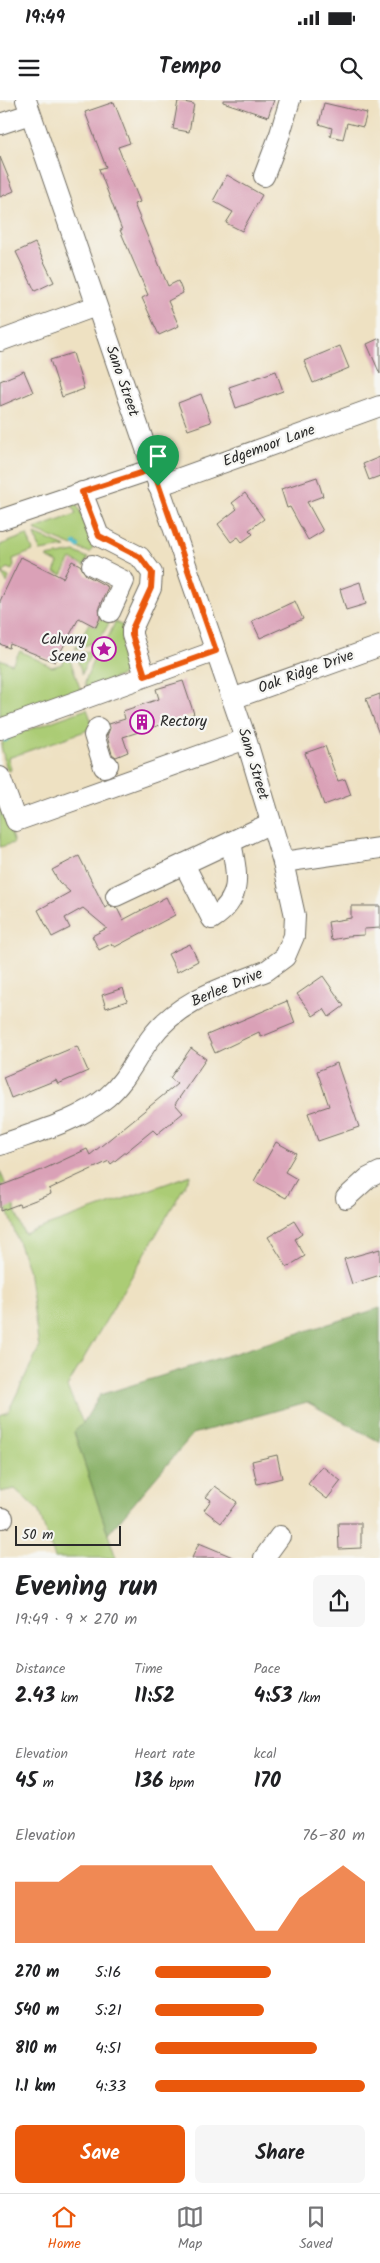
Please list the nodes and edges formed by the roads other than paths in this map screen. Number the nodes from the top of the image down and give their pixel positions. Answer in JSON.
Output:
{"nodes":[{"id":1,"x":290,"y":100,"type":"edge"},
{"id":2,"x":28,"y":107,"type":"edge"},
{"id":3,"x":0,"y":124,"type":"edge"},
{"id":4,"x":264,"y":176,"type":"dead end"},
{"id":5,"x":96,"y":306,"type":"junction"},
{"id":6,"x":0,"y":341,"type":"edge"},
{"id":7,"x":380,"y":406,"type":"edge"},
{"id":8,"x":156,"y":477,"type":"junction"},
{"id":9,"x":82,"y":492,"type":"junction"},
{"id":10,"x":0,"y":520,"type":"edge"},
{"id":11,"x":92,"y":565,"type":"dead end"},
{"id":12,"x":110,"y":612,"type":"dead end"},
{"id":13,"x":380,"y":646,"type":"edge"},
{"id":14,"x":216,"y":651,"type":"junction"},
{"id":15,"x":145,"y":676,"type":"junction"},
{"id":16,"x":232,"y":699,"type":"junction"},
{"id":17,"x":0,"y":728,"type":"edge"},
{"id":18,"x":98,"y":728,"type":"dead end"},
{"id":19,"x":246,"y":739,"type":"junction"},
{"id":20,"x":108,"y":765,"type":"dead end"},
{"id":21,"x":0,"y":777,"type":"edge"},
{"id":22,"x":271,"y":823,"type":"junction"},
{"id":23,"x":231,"y":842,"type":"junction"},
{"id":24,"x":380,"y":848,"type":"edge"},
{"id":25,"x":283,"y":862,"type":"junction"},
{"id":26,"x":184,"y":864,"type":"junction"},
{"id":27,"x":116,"y":896,"type":"dead end"},
{"id":28,"x":0,"y":1145,"type":"edge"},
{"id":29,"x":380,"y":1172,"type":"edge"},
{"id":30,"x":346,"y":1198,"type":"dead end"},
{"id":31,"x":280,"y":1536,"type":"dead end"},
{"id":32,"x":264,"y":1558,"type":"edge"}],
"edges":[{"from":1,"to":4,"type":"street"},
{"from":2,"to":3,"type":"street"},
{"from":2,"to":5,"type":"street","name":"Sano Street"},
{"from":5,"to":6,"type":"street"},
{"from":5,"to":8,"type":"street","name":"Sano Street"},
{"from":7,"to":8,"type":"street","name":"Edgemoor Lane"},
{"from":8,"to":9,"type":"street","name":"Edgemoor Lane"},
{"from":8,"to":14,"type":"street","name":"Sano Street"},
{"from":9,"to":10,"type":"street","name":"Edgemoor Lane"},
{"from":9,"to":15,"type":"street"},
{"from":11,"to":12,"type":"street"},
{"from":13,"to":16,"type":"street","name":"Oak Ridge Drive"},
{"from":14,"to":15,"type":"street"},
{"from":14,"to":16,"type":"street","name":"Sano Street"},
{"from":15,"to":17,"type":"street"},
{"from":16,"to":19,"type":"street","name":"Sano Street"},
{"from":18,"to":20,"type":"street"},
{"from":19,"to":21,"type":"street"},
{"from":19,"to":22,"type":"street","name":"Sano Street"},
{"from":22,"to":23,"type":"street"},
{"from":22,"to":25,"type":"street","name":"Sano Street"},
{"from":23,"to":26,"type":"street"},
{"from":23,"to":26,"type":"street"},
{"from":24,"to":25,"type":"street"},
{"from":25,"to":28,"type":"street","name":"Berlee Drive"},
{"from":26,"to":27,"type":"street"},
{"from":29,"to":30,"type":"street"},
{"from":31,"to":32,"type":"street"}]}
